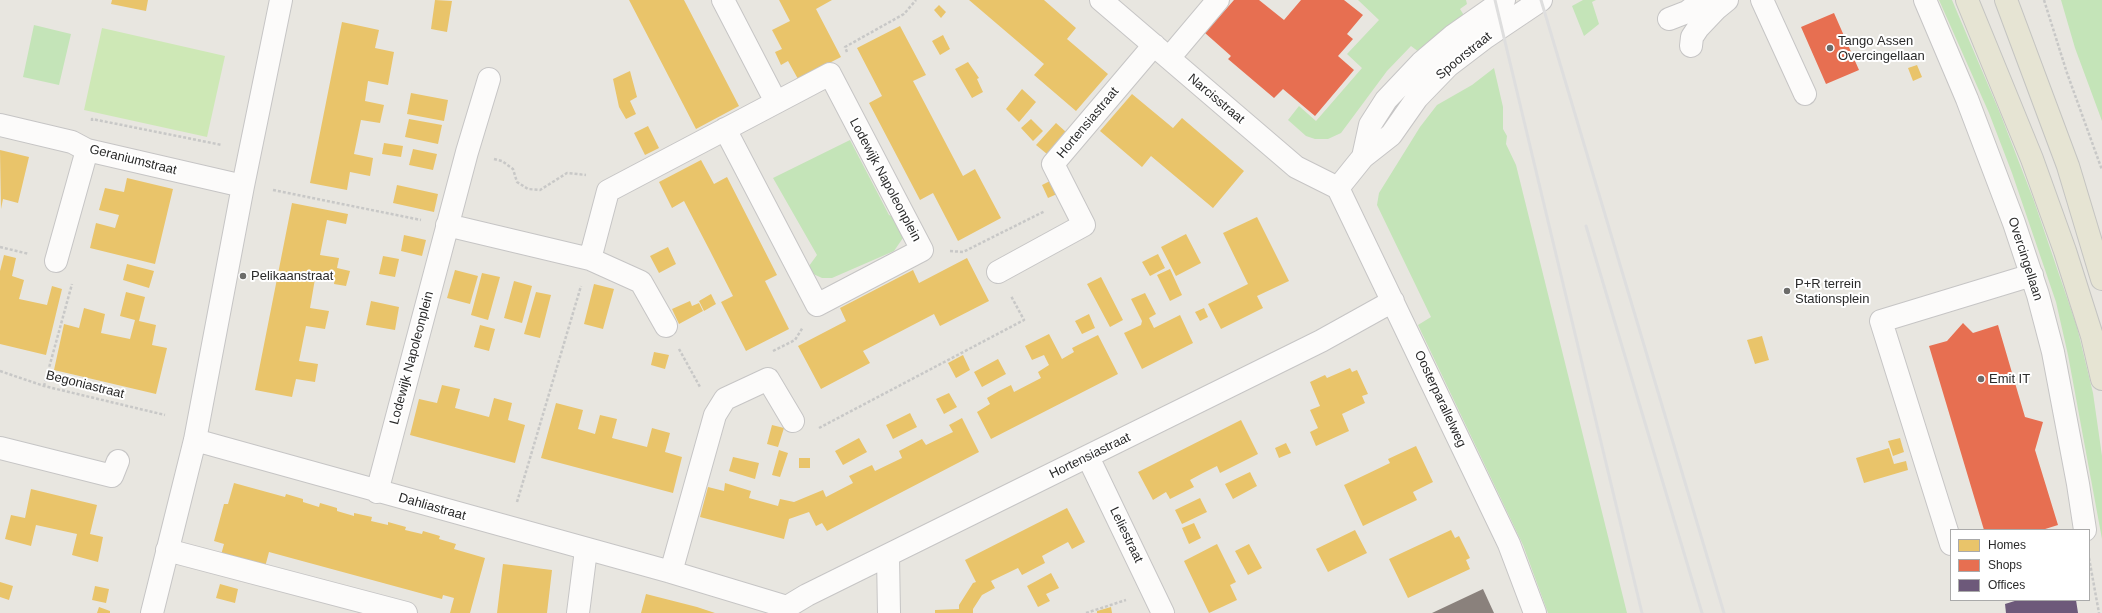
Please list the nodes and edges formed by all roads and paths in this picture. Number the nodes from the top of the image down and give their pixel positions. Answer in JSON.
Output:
{"nodes":[{"id":1,"x":281,"y":0,"type":"edge"},
{"id":2,"x":723,"y":0,"type":"edge"},
{"id":3,"x":916,"y":0,"type":"edge"},
{"id":4,"x":1101,"y":0,"type":"edge"},
{"id":5,"x":1218,"y":0,"type":"edge"},
{"id":6,"x":1504,"y":0,"type":"edge"},
{"id":7,"x":1541,"y":0,"type":"edge"},
{"id":8,"x":1703,"y":0,"type":"edge"},
{"id":9,"x":1727,"y":0,"type":"edge"},
{"id":10,"x":1762,"y":0,"type":"edge"},
{"id":11,"x":1925,"y":0,"type":"edge"},
{"id":12,"x":1966,"y":0,"type":"edge"},
{"id":13,"x":2006,"y":0,"type":"edge"},
{"id":14,"x":2044,"y":0,"type":"edge"},
{"id":15,"x":1669,"y":19,"type":"dead end"},
{"id":16,"x":1691,"y":46,"type":"dead end"},
{"id":17,"x":1161,"y":52,"type":"junction"},
{"id":18,"x":830,"y":74,"type":"junction"},
{"id":19,"x":489,"y":79,"type":"dead end"},
{"id":20,"x":1805,"y":94,"type":"dead end"},
{"id":21,"x":776,"y":102,"type":"junction"},
{"id":22,"x":0,"y":125,"type":"edge"},
{"id":23,"x":725,"y":129,"type":"junction"},
{"id":24,"x":225,"y":146,"type":"dead end"},
{"id":25,"x":87,"y":150,"type":"junction"},
{"id":26,"x":467,"y":152,"type":"junction"},
{"id":27,"x":1363,"y":156,"type":"junction"},
{"id":28,"x":2102,"y":170,"type":"edge"},
{"id":29,"x":243,"y":186,"type":"junction"},
{"id":30,"x":1338,"y":188,"type":"junction"},
{"id":31,"x":272,"y":190,"type":"dead end"},
{"id":32,"x":608,"y":191,"type":"junction"},
{"id":33,"x":1070,"y":198,"type":"junction"},
{"id":34,"x":447,"y":225,"type":"junction"},
{"id":35,"x":0,"y":247,"type":"edge"},
{"id":36,"x":922,"y":250,"type":"junction"},
{"id":37,"x":590,"y":259,"type":"junction"},
{"id":38,"x":56,"y":261,"type":"junction"},
{"id":39,"x":998,"y":272,"type":"joint"},
{"id":40,"x":2032,"y":275,"type":"junction"},
{"id":41,"x":2102,"y":279,"type":"edge"},
{"id":42,"x":1393,"y":301,"type":"junction"},
{"id":43,"x":666,"y":326,"type":"joint"},
{"id":44,"x":0,"y":371,"type":"edge"},
{"id":45,"x":2102,"y":379,"type":"edge"},
{"id":46,"x":44,"y":386,"type":"junction"},
{"id":47,"x":165,"y":415,"type":"dead end"},
{"id":48,"x":715,"y":415,"type":"junction"},
{"id":49,"x":793,"y":421,"type":"joint"},
{"id":50,"x":195,"y":440,"type":"junction"},
{"id":51,"x":0,"y":448,"type":"edge"},
{"id":52,"x":1088,"y":457,"type":"junction"},
{"id":53,"x":118,"y":461,"type":"dead end"},
{"id":54,"x":378,"y":492,"type":"junction"},
{"id":55,"x":508,"y":528,"type":"junction"},
{"id":56,"x":2085,"y":529,"type":"edge"},
{"id":57,"x":1950,"y":541,"type":"edge"},
{"id":58,"x":167,"y":550,"type":"junction"},
{"id":59,"x":586,"y":550,"type":"junction"},
{"id":60,"x":888,"y":556,"type":"junction"},
{"id":61,"x":2090,"y":564,"type":"edge"},
{"id":62,"x":671,"y":572,"type":"junction"},
{"id":63,"x":1153,"y":592,"type":"junction"},
{"id":64,"x":786,"y":607,"type":"joint"},
{"id":65,"x":152,"y":613,"type":"edge"},
{"id":66,"x":406,"y":613,"type":"edge"},
{"id":67,"x":578,"y":613,"type":"edge"},
{"id":68,"x":889,"y":613,"type":"edge"},
{"id":69,"x":1086,"y":613,"type":"edge"},
{"id":70,"x":1163,"y":613,"type":"edge"},
{"id":71,"x":1535,"y":613,"type":"edge"},
{"id":72,"x":2099,"y":613,"type":"edge"}],
"edges":[{"from":1,"to":29,"type":"street"},
{"from":2,"to":21,"type":"street"},
{"from":3,"to":18,"type":"path"},
{"from":4,"to":17,"type":"street","name":"Narcisstraat"},
{"from":5,"to":17,"type":"street"},
{"from":6,"to":27,"type":"street","name":"Spoorstraat"},
{"from":7,"to":27,"type":"street","name":"Spoorstraat"},
{"from":8,"to":15,"type":"street"},
{"from":9,"to":16,"type":"street"},
{"from":10,"to":20,"type":"street"},
{"from":11,"to":40,"type":"street","name":"Overcingellaan"},
{"from":12,"to":45,"type":"main road"},
{"from":13,"to":41,"type":"main road"},
{"from":14,"to":28,"type":"path"},
{"from":17,"to":30,"type":"street","name":"Narcisstraat"},
{"from":17,"to":33,"type":"street","name":"Hortensiastraat"},
{"from":18,"to":21,"type":"street"},
{"from":18,"to":36,"type":"street","name":"Lodewijk Napoleonplein"},
{"from":19,"to":26,"type":"street","name":"Lodewijk Napoleonplein"},
{"from":21,"to":23,"type":"street"},
{"from":22,"to":25,"type":"street","name":"Geraniumstraat"},
{"from":23,"to":32,"type":"street"},
{"from":23,"to":36,"type":"street","name":"Lodewijk Napoleonplein"},
{"from":24,"to":25,"type":"path"},
{"from":25,"to":29,"type":"street","name":"Geraniumstraat"},
{"from":25,"to":38,"type":"street"},
{"from":26,"to":32,"type":"path"},
{"from":26,"to":34,"type":"street","name":"Lodewijk Napoleonplein"},
{"from":27,"to":30,"type":"street","name":"Spoorstraat"},
{"from":29,"to":50,"type":"street"},
{"from":30,"to":42,"type":"street","name":"Oosterparallelweg"},
{"from":31,"to":34,"type":"path"},
{"from":32,"to":37,"type":"street"},
{"from":33,"to":36,"type":"path"},
{"from":33,"to":39,"type":"street","name":"Hortensiastraat"},
{"from":34,"to":37,"type":"street"},
{"from":34,"to":54,"type":"street","name":"Lodewijk Napoleonplein"},
{"from":35,"to":38,"type":"path"},
{"from":37,"to":43,"type":"street"},
{"from":37,"to":55,"type":"path"},
{"from":38,"to":46,"type":"path"},
{"from":39,"to":49,"type":"path"},
{"from":40,"to":56,"type":"street","name":"Overcingellaan"},
{"from":40,"to":57,"type":"street"},
{"from":42,"to":52,"type":"street","name":"Hortensiastraat"},
{"from":42,"to":71,"type":"street","name":"Oosterparallelweg"},
{"from":43,"to":48,"type":"path"},
{"from":44,"to":46,"type":"path","name":"Begoniastraat"},
{"from":46,"to":47,"type":"path","name":"Begoniastraat"},
{"from":48,"to":49,"type":"street"},
{"from":48,"to":62,"type":"street"},
{"from":50,"to":54,"type":"street","name":"Dahliastraat"},
{"from":50,"to":58,"type":"street"},
{"from":51,"to":53,"type":"street"},
{"from":52,"to":60,"type":"street","name":"Hortensiastraat"},
{"from":52,"to":63,"type":"street","name":"Leliestraat"},
{"from":54,"to":55,"type":"street","name":"Dahliastraat"},
{"from":55,"to":59,"type":"street","name":"Dahliastraat"},
{"from":58,"to":65,"type":"street"},
{"from":58,"to":66,"type":"street"},
{"from":59,"to":62,"type":"street","name":"Dahliastraat"},
{"from":59,"to":67,"type":"street"},
{"from":60,"to":64,"type":"street","name":"Hortensiastraat"},
{"from":60,"to":68,"type":"street"},
{"from":61,"to":72,"type":"path"},
{"from":62,"to":64,"type":"street","name":"Dahliastraat"},
{"from":63,"to":69,"type":"path"},
{"from":63,"to":70,"type":"street","name":"Leliestraat"}]}
